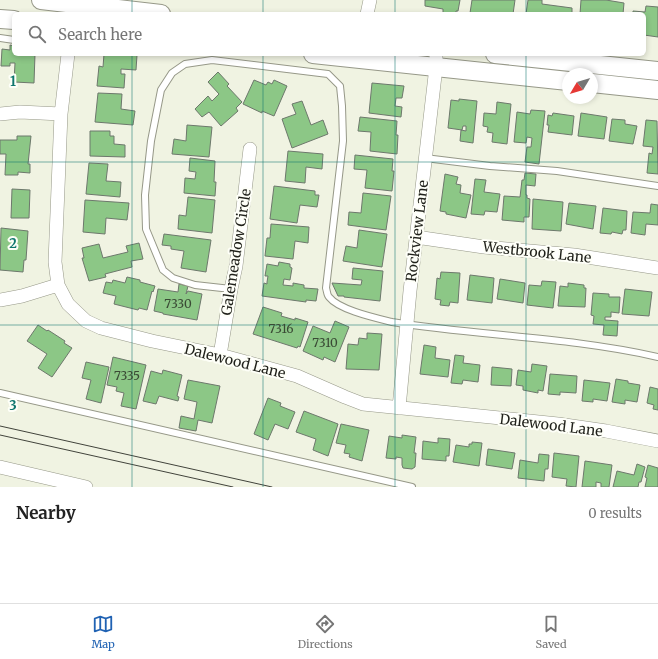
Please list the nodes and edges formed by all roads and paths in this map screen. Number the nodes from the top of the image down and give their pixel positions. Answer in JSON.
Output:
{"nodes":[{"id":1,"x":41,"y":0,"type":"edge"},
{"id":2,"x":370,"y":0,"type":"edge"},
{"id":3,"x":77,"y":6,"type":"edge"},
{"id":4,"x":140,"y":12,"type":"edge"},
{"id":5,"x":367,"y":12,"type":"edge"},
{"id":6,"x":0,"y":19,"type":"edge"},
{"id":7,"x":12,"y":20,"type":"edge"},
{"id":8,"x":0,"y":38,"type":"edge"},
{"id":9,"x":12,"y":40,"type":"edge"},
{"id":10,"x":68,"y":56,"type":"edge"},
{"id":11,"x":346,"y":56,"type":"edge"},
{"id":12,"x":513,"y":56,"type":"edge"},
{"id":13,"x":362,"y":57,"type":"edge"},
{"id":14,"x":436,"y":60,"type":"edge"},
{"id":15,"x":658,"y":72,"type":"edge"},
{"id":16,"x":562,"y":80,"type":"edge"},
{"id":17,"x":598,"y":84,"type":"edge"},
{"id":18,"x":658,"y":90,"type":"edge"},
{"id":19,"x":0,"y":114,"type":"edge"},
{"id":20,"x":61,"y":114,"type":"junction"},
{"id":21,"x":250,"y":149,"type":"dead end"},
{"id":22,"x":425,"y":158,"type":"junction"},
{"id":23,"x":658,"y":186,"type":"edge"},
{"id":24,"x":416,"y":236,"type":"junction"},
{"id":25,"x":658,"y":268,"type":"edge"},
{"id":26,"x":58,"y":285,"type":"junction"},
{"id":27,"x":231,"y":289,"type":"junction"},
{"id":28,"x":0,"y":300,"type":"edge"},
{"id":29,"x":406,"y":324,"type":"junction"},
{"id":30,"x":220,"y":355,"type":"junction"},
{"id":31,"x":658,"y":357,"type":"edge"},
{"id":32,"x":0,"y":393,"type":"edge"},
{"id":33,"x":399,"y":408,"type":"junction"},
{"id":34,"x":658,"y":441,"type":"edge"},
{"id":35,"x":0,"y":467,"type":"edge"},
{"id":36,"x":68,"y":485,"type":"edge"},
{"id":37,"x":86,"y":487,"type":"edge"},
{"id":38,"x":412,"y":487,"type":"edge"}],
"edges":[{"from":1,"to":3,"type":"main road"},
{"from":2,"to":5,"type":"street"},
{"from":3,"to":4,"type":"main road"},
{"from":6,"to":7,"type":"main road"},
{"from":8,"to":9,"type":"lane"},
{"from":10,"to":20,"type":"street","name":"Dalewood Lane"},
{"from":11,"to":13,"type":"main road"},
{"from":12,"to":15,"type":"main road"},
{"from":13,"to":14,"type":"main road"},
{"from":14,"to":16,"type":"main road"},
{"from":14,"to":22,"type":"street","name":"Rockview Lane"},
{"from":17,"to":18,"type":"main road"},
{"from":19,"to":20,"type":"street"},
{"from":20,"to":26,"type":"street","name":"Dalewood Lane"},
{"from":21,"to":27,"type":"street","name":"Galemeadow Circle"},
{"from":22,"to":23,"type":"lane"},
{"from":22,"to":24,"type":"street","name":"Rockview Lane"},
{"from":24,"to":25,"type":"street","name":"Westbrook Lane"},
{"from":24,"to":29,"type":"street","name":"Rockview Lane"},
{"from":26,"to":28,"type":"street"},
{"from":26,"to":30,"type":"street","name":"Dalewood Lane"},
{"from":27,"to":29,"type":"lane"},
{"from":27,"to":30,"type":"street","name":"Galemeadow Circle"},
{"from":29,"to":31,"type":"lane"},
{"from":29,"to":33,"type":"street","name":"Rockview Lane"},
{"from":30,"to":33,"type":"street","name":"Dalewood Lane"},
{"from":32,"to":38,"type":"lane"},
{"from":33,"to":34,"type":"street","name":"Dalewood Lane"},
{"from":35,"to":36,"type":"street"},
{"from":36,"to":37,"type":"street"}]}
